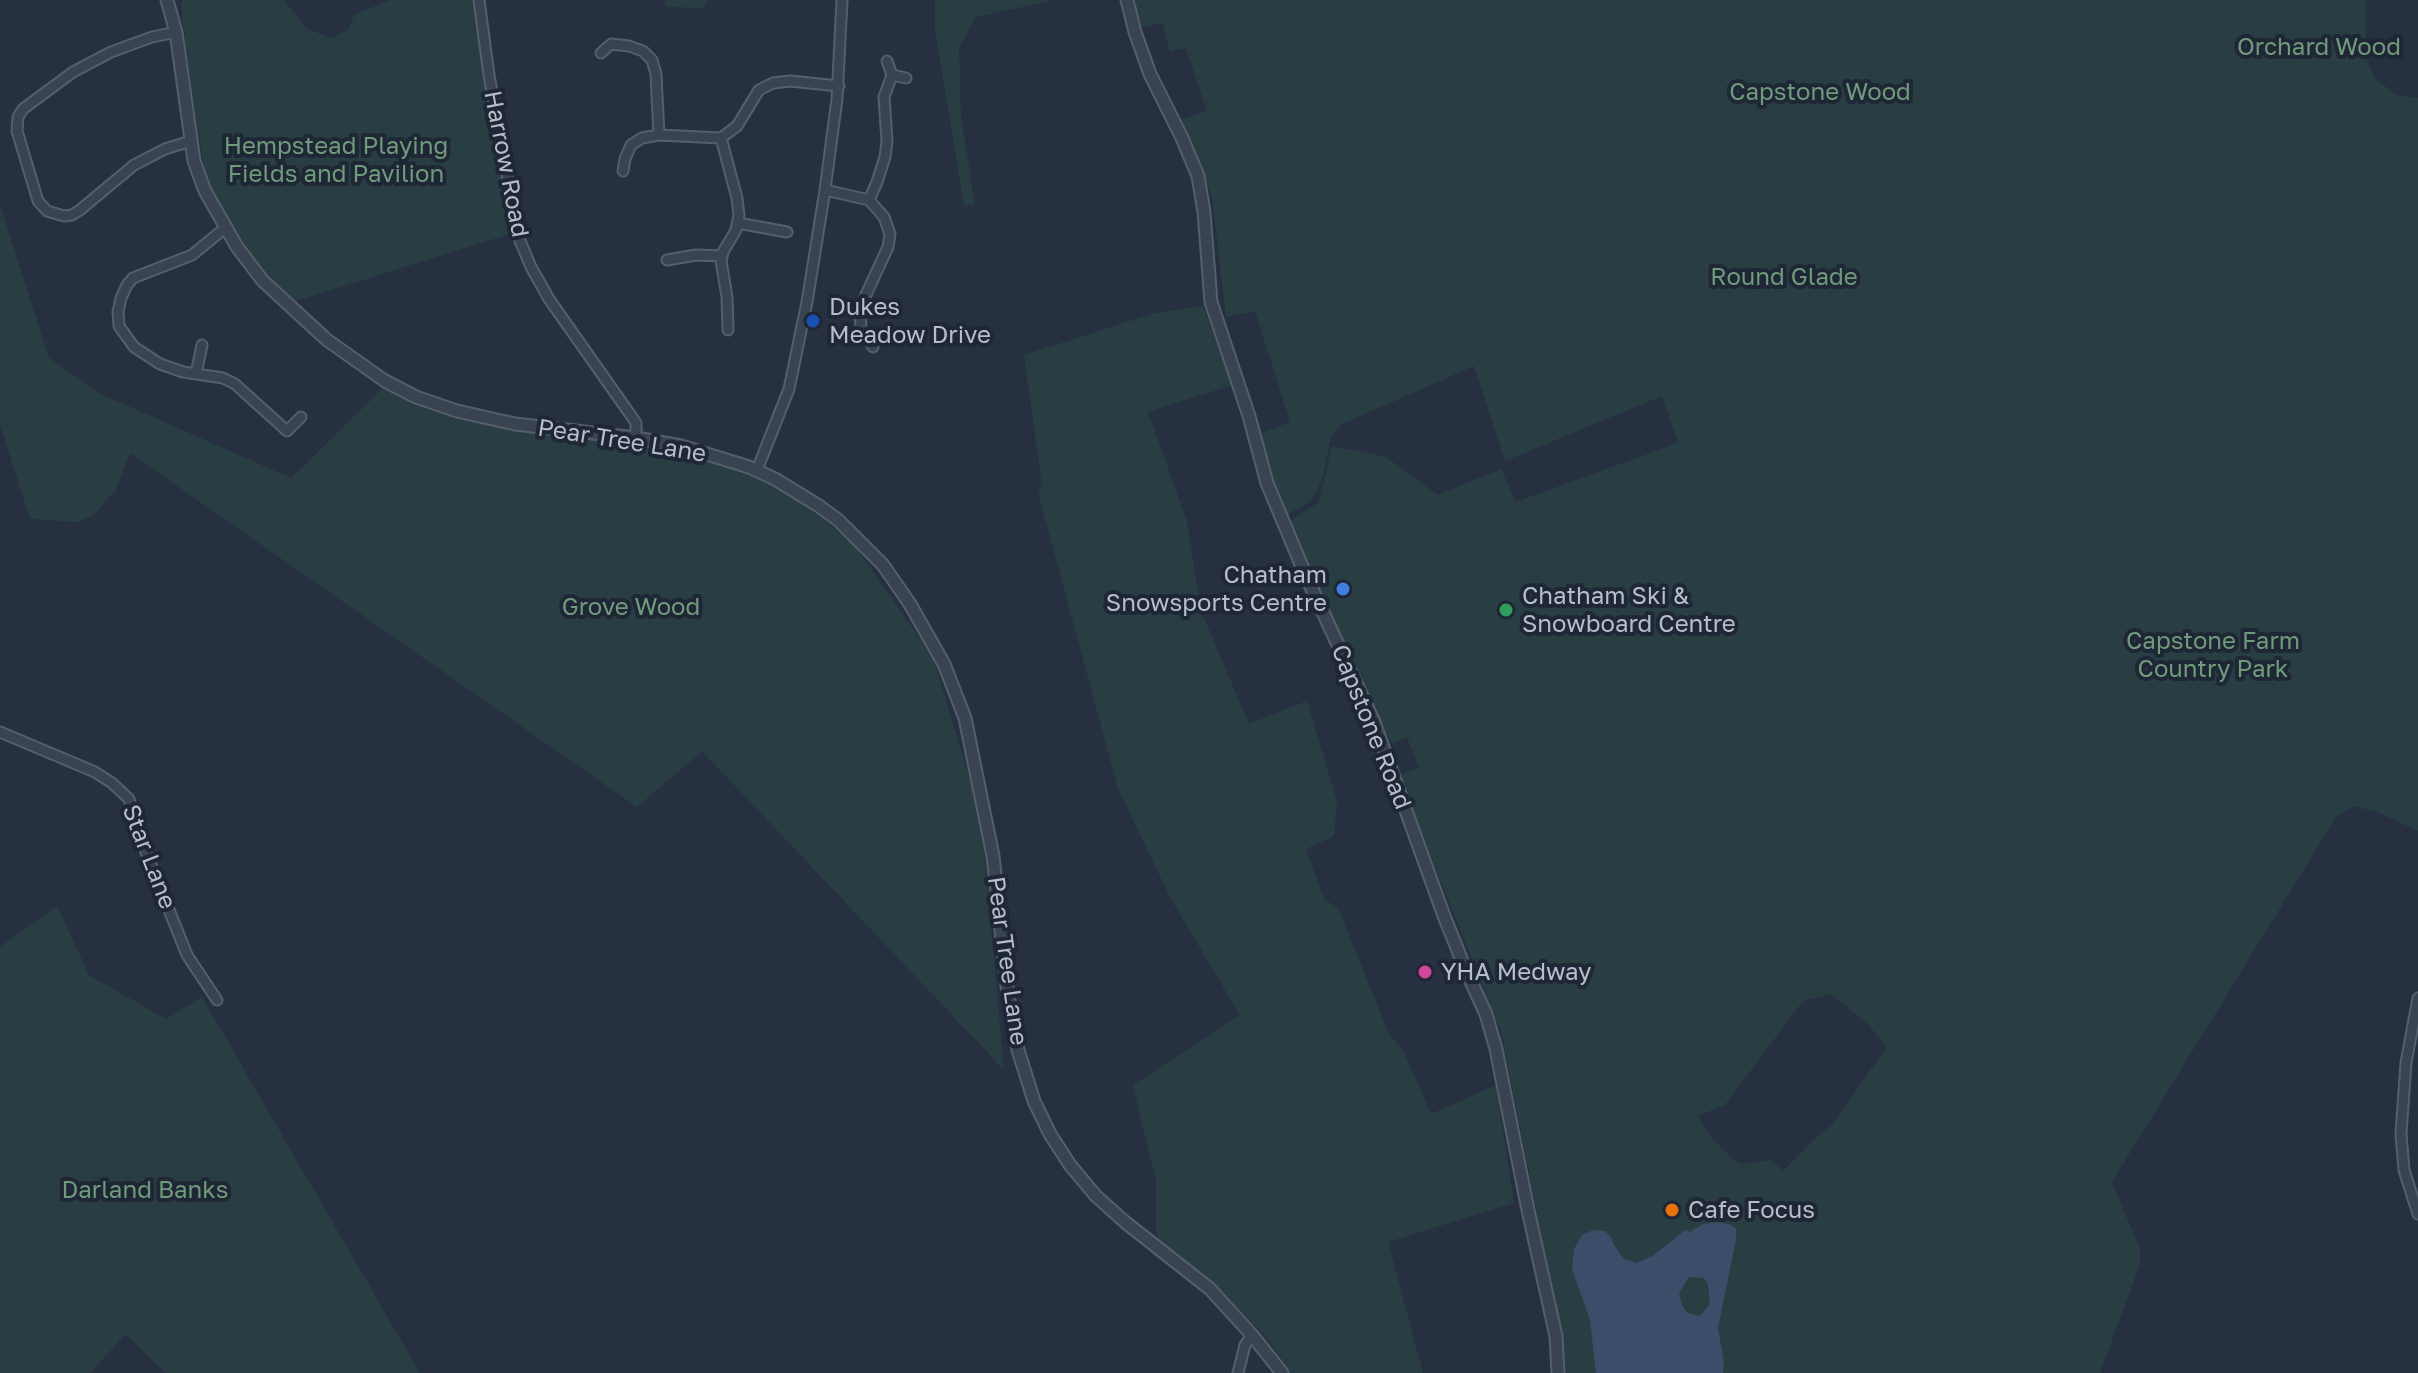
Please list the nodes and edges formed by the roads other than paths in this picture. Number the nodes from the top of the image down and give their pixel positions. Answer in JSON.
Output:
{"nodes":[{"id":1,"x":167,"y":0,"type":"edge"},
{"id":2,"x":479,"y":0,"type":"edge"},
{"id":3,"x":842,"y":0,"type":"edge"},
{"id":4,"x":1127,"y":0,"type":"edge"},
{"id":5,"x":176,"y":32,"type":"junction"},
{"id":6,"x":601,"y":53,"type":"dead end"},
{"id":7,"x":887,"y":61,"type":"dead end"},
{"id":8,"x":892,"y":75,"type":"junction"},
{"id":9,"x":906,"y":78,"type":"dead end"},
{"id":10,"x":839,"y":86,"type":"junction"},
{"id":11,"x":659,"y":135,"type":"junction"},
{"id":12,"x":721,"y":138,"type":"junction"},
{"id":13,"x":191,"y":141,"type":"junction"},
{"id":14,"x":623,"y":171,"type":"dead end"},
{"id":15,"x":825,"y":190,"type":"junction"},
{"id":16,"x":869,"y":200,"type":"junction"},
{"id":17,"x":738,"y":223,"type":"junction"},
{"id":18,"x":225,"y":228,"type":"junction"},
{"id":19,"x":787,"y":232,"type":"dead end"},
{"id":20,"x":722,"y":256,"type":"junction"},
{"id":21,"x":667,"y":260,"type":"dead end"},
{"id":22,"x":728,"y":330,"type":"dead end"},
{"id":23,"x":202,"y":345,"type":"dead end"},
{"id":24,"x":873,"y":347,"type":"dead end"},
{"id":25,"x":196,"y":374,"type":"junction"},
{"id":26,"x":301,"y":417,"type":"dead end"},
{"id":27,"x":636,"y":438,"type":"junction"},
{"id":28,"x":757,"y":470,"type":"junction"},
{"id":29,"x":0,"y":732,"type":"edge"},
{"id":30,"x":2418,"y":998,"type":"edge"},
{"id":31,"x":217,"y":1000,"type":"dead end"},
{"id":32,"x":2418,"y":1214,"type":"edge"},
{"id":33,"x":1252,"y":1335,"type":"junction"},
{"id":34,"x":1238,"y":1373,"type":"edge"},
{"id":35,"x":1282,"y":1373,"type":"edge"},
{"id":36,"x":1558,"y":1373,"type":"edge"}],
"edges":[{"from":1,"to":5,"type":"street","name":"Pear Tree Lane"},
{"from":2,"to":27,"type":"street","name":"Harrow Road"},
{"from":3,"to":10,"type":"street"},
{"from":4,"to":36,"type":"street","name":"Capstone Road"},
{"from":5,"to":13,"type":"street","name":"Pear Tree Lane"},
{"from":5,"to":13,"type":"street"},
{"from":6,"to":11,"type":"street"},
{"from":7,"to":8,"type":"street"},
{"from":8,"to":9,"type":"street"},
{"from":8,"to":16,"type":"street"},
{"from":10,"to":12,"type":"street"},
{"from":10,"to":15,"type":"street"},
{"from":11,"to":12,"type":"street"},
{"from":11,"to":14,"type":"street"},
{"from":12,"to":17,"type":"street"},
{"from":13,"to":18,"type":"street","name":"Pear Tree Lane"},
{"from":15,"to":16,"type":"street"},
{"from":15,"to":28,"type":"street"},
{"from":16,"to":24,"type":"street"},
{"from":17,"to":19,"type":"street"},
{"from":17,"to":20,"type":"street"},
{"from":18,"to":25,"type":"street"},
{"from":18,"to":27,"type":"street","name":"Pear Tree Lane"},
{"from":20,"to":21,"type":"street"},
{"from":20,"to":22,"type":"street"},
{"from":23,"to":25,"type":"street"},
{"from":25,"to":26,"type":"street"},
{"from":27,"to":28,"type":"street","name":"Pear Tree Lane"},
{"from":28,"to":33,"type":"street","name":"Pear Tree Lane"},
{"from":29,"to":31,"type":"street","name":"Star Lane"},
{"from":30,"to":32,"type":"street"},
{"from":33,"to":34,"type":"street"},
{"from":33,"to":35,"type":"street","name":"Pear Tree Lane"}]}
